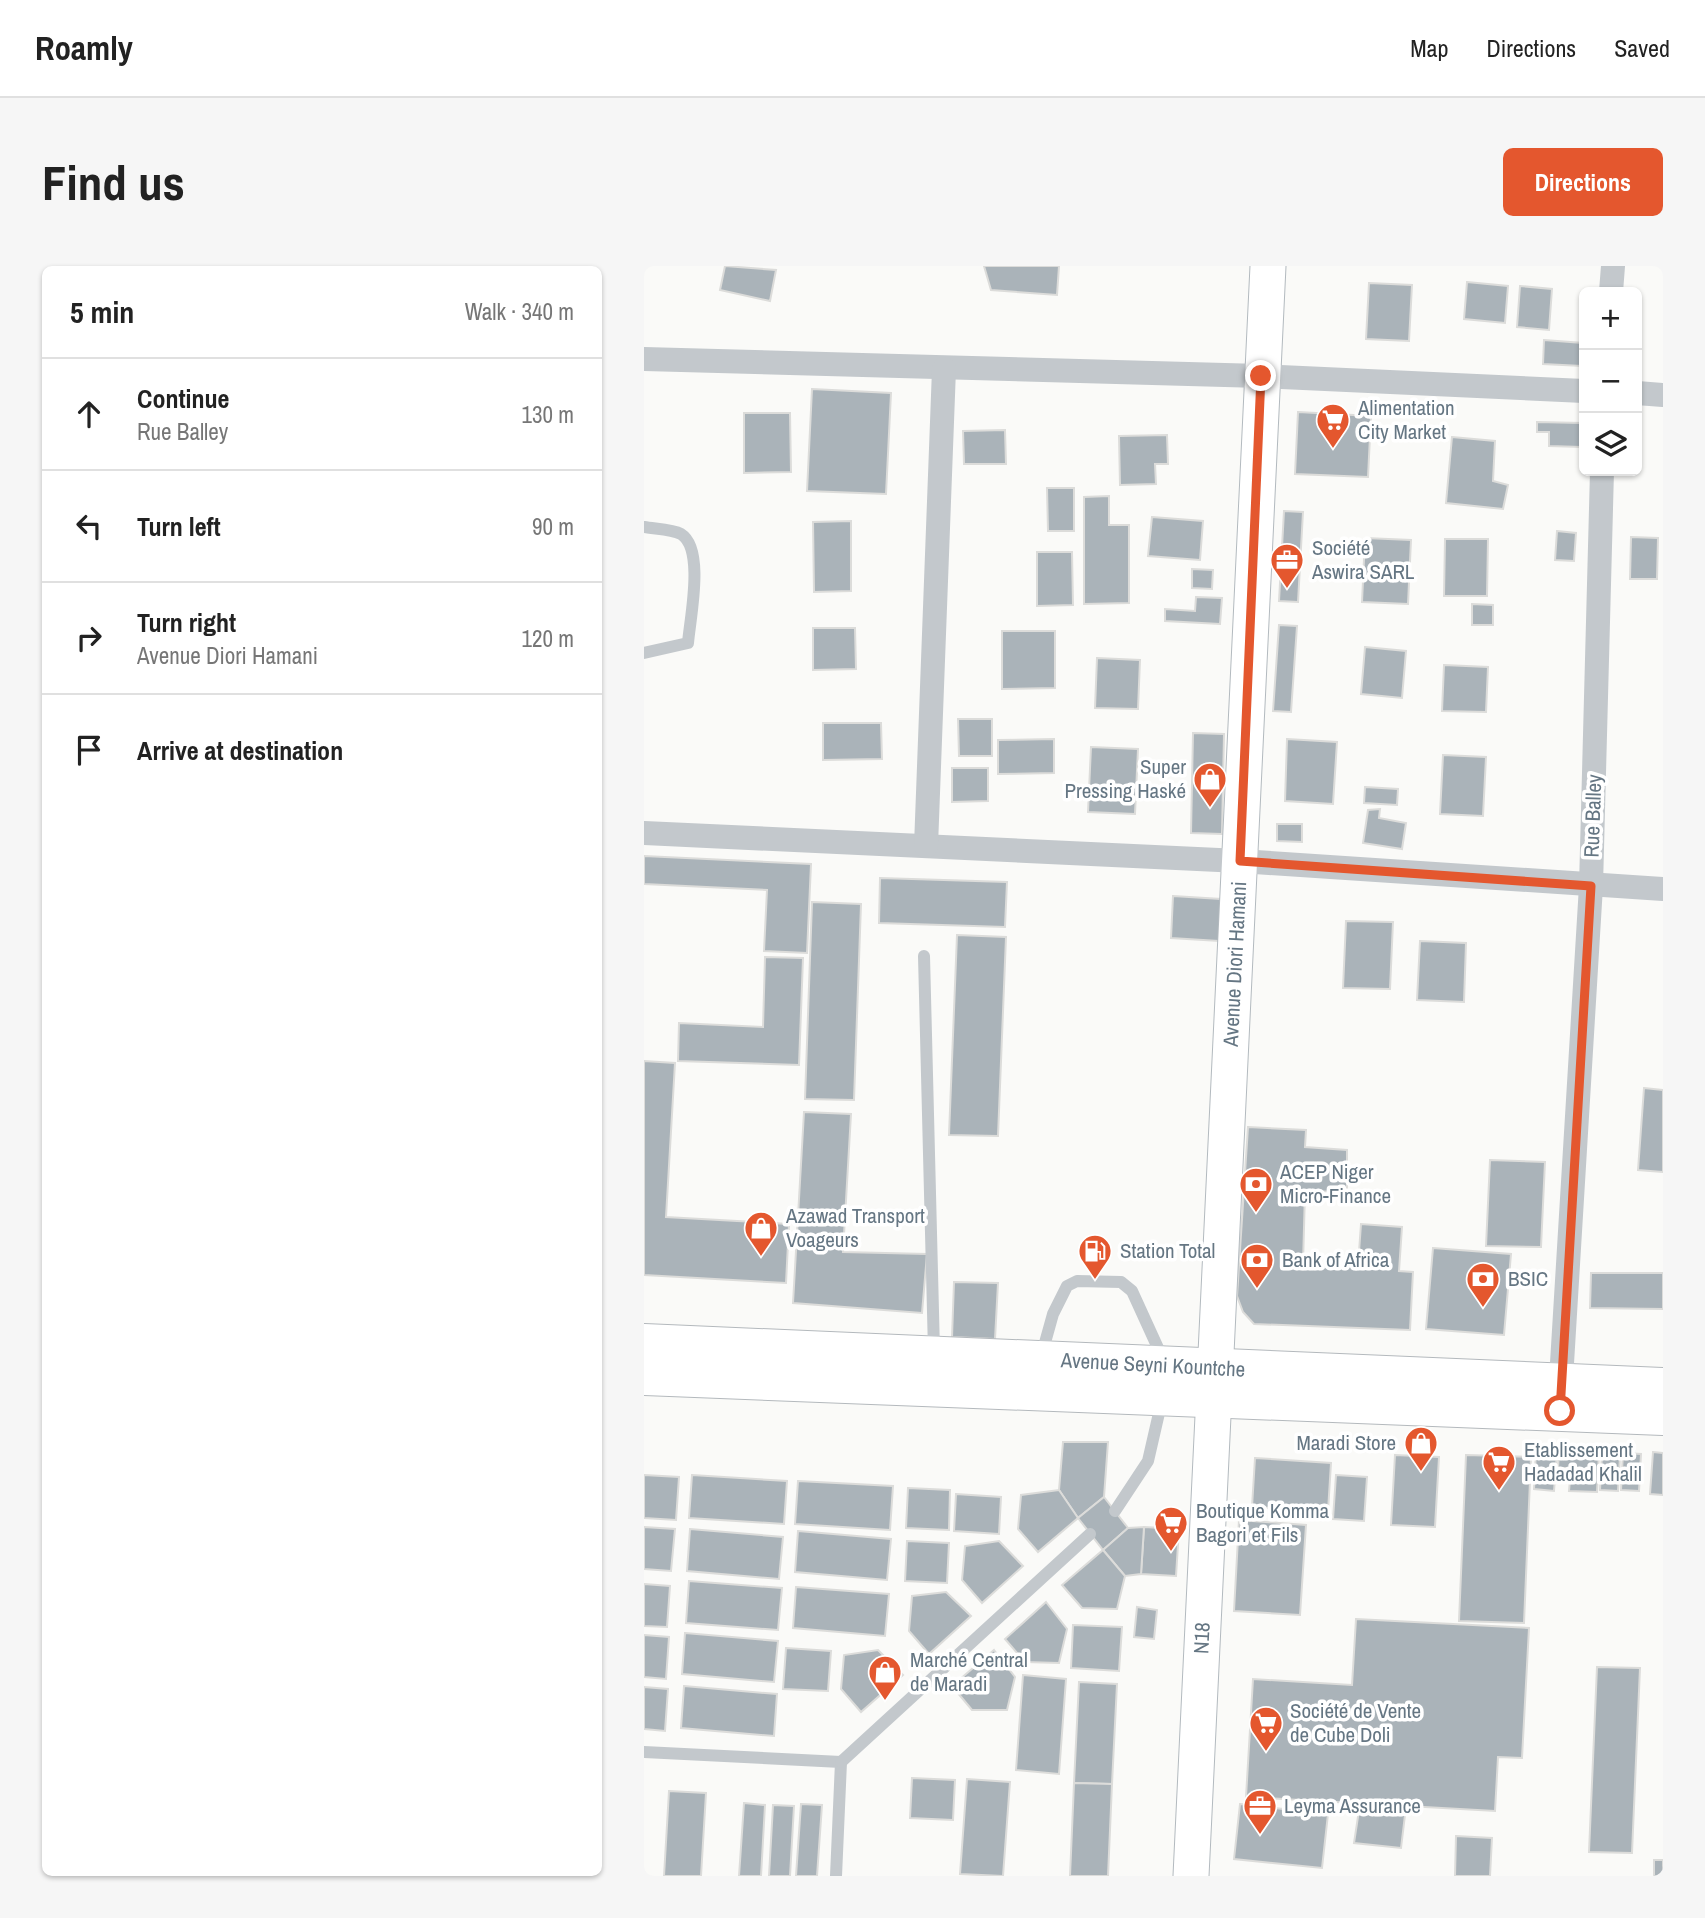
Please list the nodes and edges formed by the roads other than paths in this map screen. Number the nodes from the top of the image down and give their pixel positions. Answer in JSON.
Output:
{"nodes":[{"id":1,"x":1268,"y":266,"type":"edge"},
{"id":2,"x":1613,"y":266,"type":"edge"},
{"id":3,"x":1611,"y":287,"type":"edge"},
{"id":4,"x":644,"y":359,"type":"edge"},
{"id":5,"x":944,"y":369,"type":"junction"},
{"id":6,"x":1261,"y":376,"type":"junction"},
{"id":7,"x":1579,"y":390,"type":"edge"},
{"id":8,"x":1642,"y":393,"type":"edge"},
{"id":9,"x":1663,"y":395,"type":"edge"},
{"id":10,"x":1602,"y":476,"type":"edge"},
{"id":11,"x":644,"y":527,"type":"edge"},
{"id":12,"x":644,"y":653,"type":"edge"},
{"id":13,"x":644,"y":833,"type":"edge"},
{"id":14,"x":926,"y":846,"type":"junction"},
{"id":15,"x":1240,"y":861,"type":"junction"},
{"id":16,"x":1591,"y":886,"type":"junction"},
{"id":17,"x":1663,"y":889,"type":"edge"},
{"id":18,"x":925,"y":956,"type":"dead end"},
{"id":19,"x":644,"y":1343,"type":"edge"},
{"id":20,"x":934,"y":1355,"type":"junction"},
{"id":21,"x":1040,"y":1360,"type":"junction"},
{"id":22,"x":644,"y":1376,"type":"edge"},
{"id":23,"x":1165,"y":1382,"type":"junction"},
{"id":24,"x":1213,"y":1384,"type":"junction"},
{"id":25,"x":1663,"y":1387,"type":"edge"},
{"id":26,"x":1560,"y":1396,"type":"junction"},
{"id":27,"x":1663,"y":1416,"type":"edge"},
{"id":28,"x":1115,"y":1511,"type":"dead end"},
{"id":29,"x":1090,"y":1534,"type":"dead end"},
{"id":30,"x":644,"y":1752,"type":"edge"},
{"id":31,"x":841,"y":1762,"type":"junction"},
{"id":32,"x":836,"y":1876,"type":"edge"},
{"id":33,"x":1191,"y":1876,"type":"edge"}],
"edges":[{"from":1,"to":6,"type":"main road","name":"Avenue Diori Hamani"},
{"from":2,"to":3,"type":"street"},
{"from":4,"to":5,"type":"street"},
{"from":5,"to":6,"type":"street"},
{"from":5,"to":14,"type":"street"},
{"from":6,"to":7,"type":"street"},
{"from":6,"to":15,"type":"main road","name":"Avenue Diori Hamani"},
{"from":8,"to":9,"type":"street"},
{"from":10,"to":16,"type":"street","name":"Rue Balley"},
{"from":11,"to":12,"type":"lane"},
{"from":13,"to":14,"type":"street"},
{"from":14,"to":15,"type":"street"},
{"from":15,"to":16,"type":"street"},
{"from":15,"to":24,"type":"main road","name":"Avenue Diori Hamani"},
{"from":16,"to":17,"type":"street"},
{"from":16,"to":26,"type":"street","name":"Rue Balley"},
{"from":18,"to":20,"type":"lane"},
{"from":19,"to":20,"type":"highway","name":"Avenue Seyni Kountche"},
{"from":20,"to":21,"type":"highway","name":"Avenue Seyni Kountche"},
{"from":21,"to":23,"type":"highway","name":"Avenue Seyni Kountche"},
{"from":21,"to":23,"type":"lane"},
{"from":22,"to":23,"type":"highway","name":"Avenue Seyni Kountche"},
{"from":23,"to":24,"type":"highway","name":"Avenue Seyni Kountche"},
{"from":23,"to":28,"type":"lane"},
{"from":24,"to":26,"type":"highway","name":"Avenue Seyni Kountche"},
{"from":24,"to":33,"type":"main road","name":"N18"},
{"from":25,"to":26,"type":"highway","name":"Avenue Seyni Kountche"},
{"from":26,"to":27,"type":"highway","name":"Avenue Seyni Kountche"},
{"from":29,"to":31,"type":"lane"},
{"from":30,"to":31,"type":"lane"},
{"from":31,"to":32,"type":"lane"}]}
